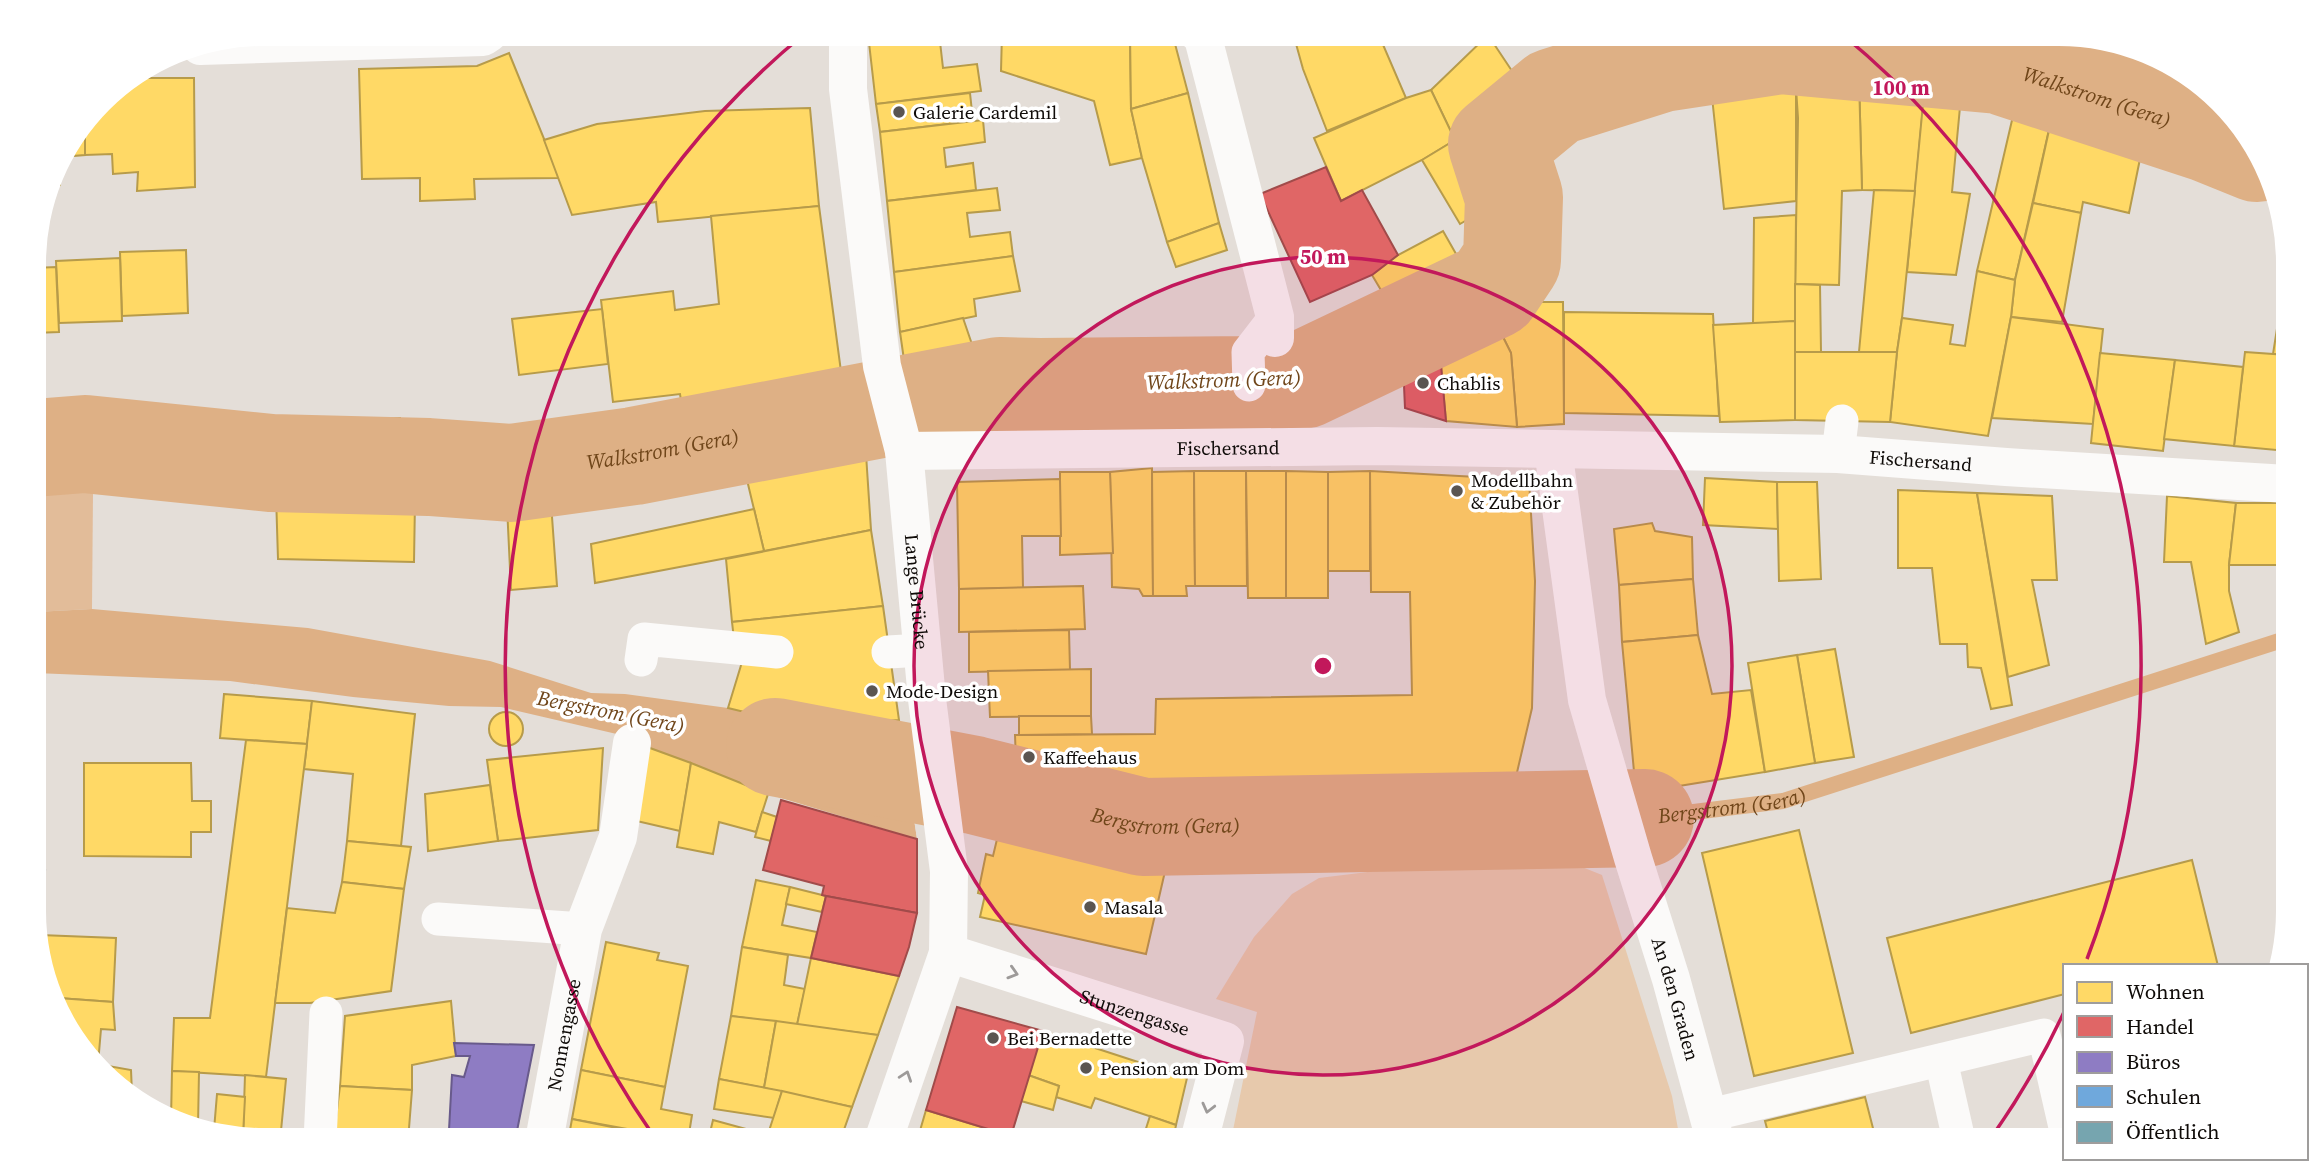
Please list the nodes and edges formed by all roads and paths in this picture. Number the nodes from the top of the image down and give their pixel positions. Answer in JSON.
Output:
{"nodes":[{"id":1,"x":848,"y":46,"type":"edge"},
{"id":2,"x":1205,"y":46,"type":"edge"},
{"id":3,"x":1275,"y":328,"type":"joint"},
{"id":4,"x":1249,"y":385,"type":"dead end"},
{"id":5,"x":901,"y":441,"type":"junction"},
{"id":6,"x":1553,"y":449,"type":"junction"},
{"id":7,"x":2276,"y":483,"type":"edge"},
{"id":8,"x":777,"y":652,"type":"dead end"},
{"id":9,"x":641,"y":660,"type":"dead end"},
{"id":10,"x":632,"y":743,"type":"dead end"},
{"id":11,"x":438,"y":919,"type":"dead end"},
{"id":12,"x":583,"y":929,"type":"junction"},
{"id":13,"x":948,"y":953,"type":"junction"},
{"id":14,"x":326,"y":1013,"type":"dead end"},
{"id":15,"x":1941,"y":1060,"type":"junction"},
{"id":16,"x":2063,"y":1118,"type":"edge"},
{"id":17,"x":1713,"y":1127,"type":"edge"},
{"id":18,"x":321,"y":1128,"type":"edge"},
{"id":19,"x":546,"y":1128,"type":"edge"},
{"id":20,"x":887,"y":1128,"type":"edge"},
{"id":21,"x":1202,"y":1128,"type":"edge"},
{"id":22,"x":1956,"y":1128,"type":"edge"}],
"edges":[{"from":1,"to":5,"type":"street","name":"Lange Brücke"},
{"from":2,"to":3,"type":"street"},
{"from":3,"to":4,"type":"lane"},
{"from":5,"to":6,"type":"street","name":"Fischersand"},
{"from":5,"to":13,"type":"street","name":"Lange Brücke"},
{"from":6,"to":7,"type":"street","name":"Fischersand"},
{"from":6,"to":17,"type":"street","name":"An den Graden"},
{"from":8,"to":9,"type":"lane"},
{"from":10,"to":12,"type":"street","name":"Nonnengasse"},
{"from":11,"to":12,"type":"lane"},
{"from":12,"to":19,"type":"street","name":"Nonnengasse"},
{"from":20,"to":13,"type":"street","name":"Lange Brücke","one_way":true},
{"from":13,"to":21,"type":"street","name":"Stunzengasse","one_way":true},
{"from":14,"to":18,"type":"lane"},
{"from":15,"to":16,"type":"lane"},
{"from":15,"to":17,"type":"lane"},
{"from":15,"to":22,"type":"lane"}]}
